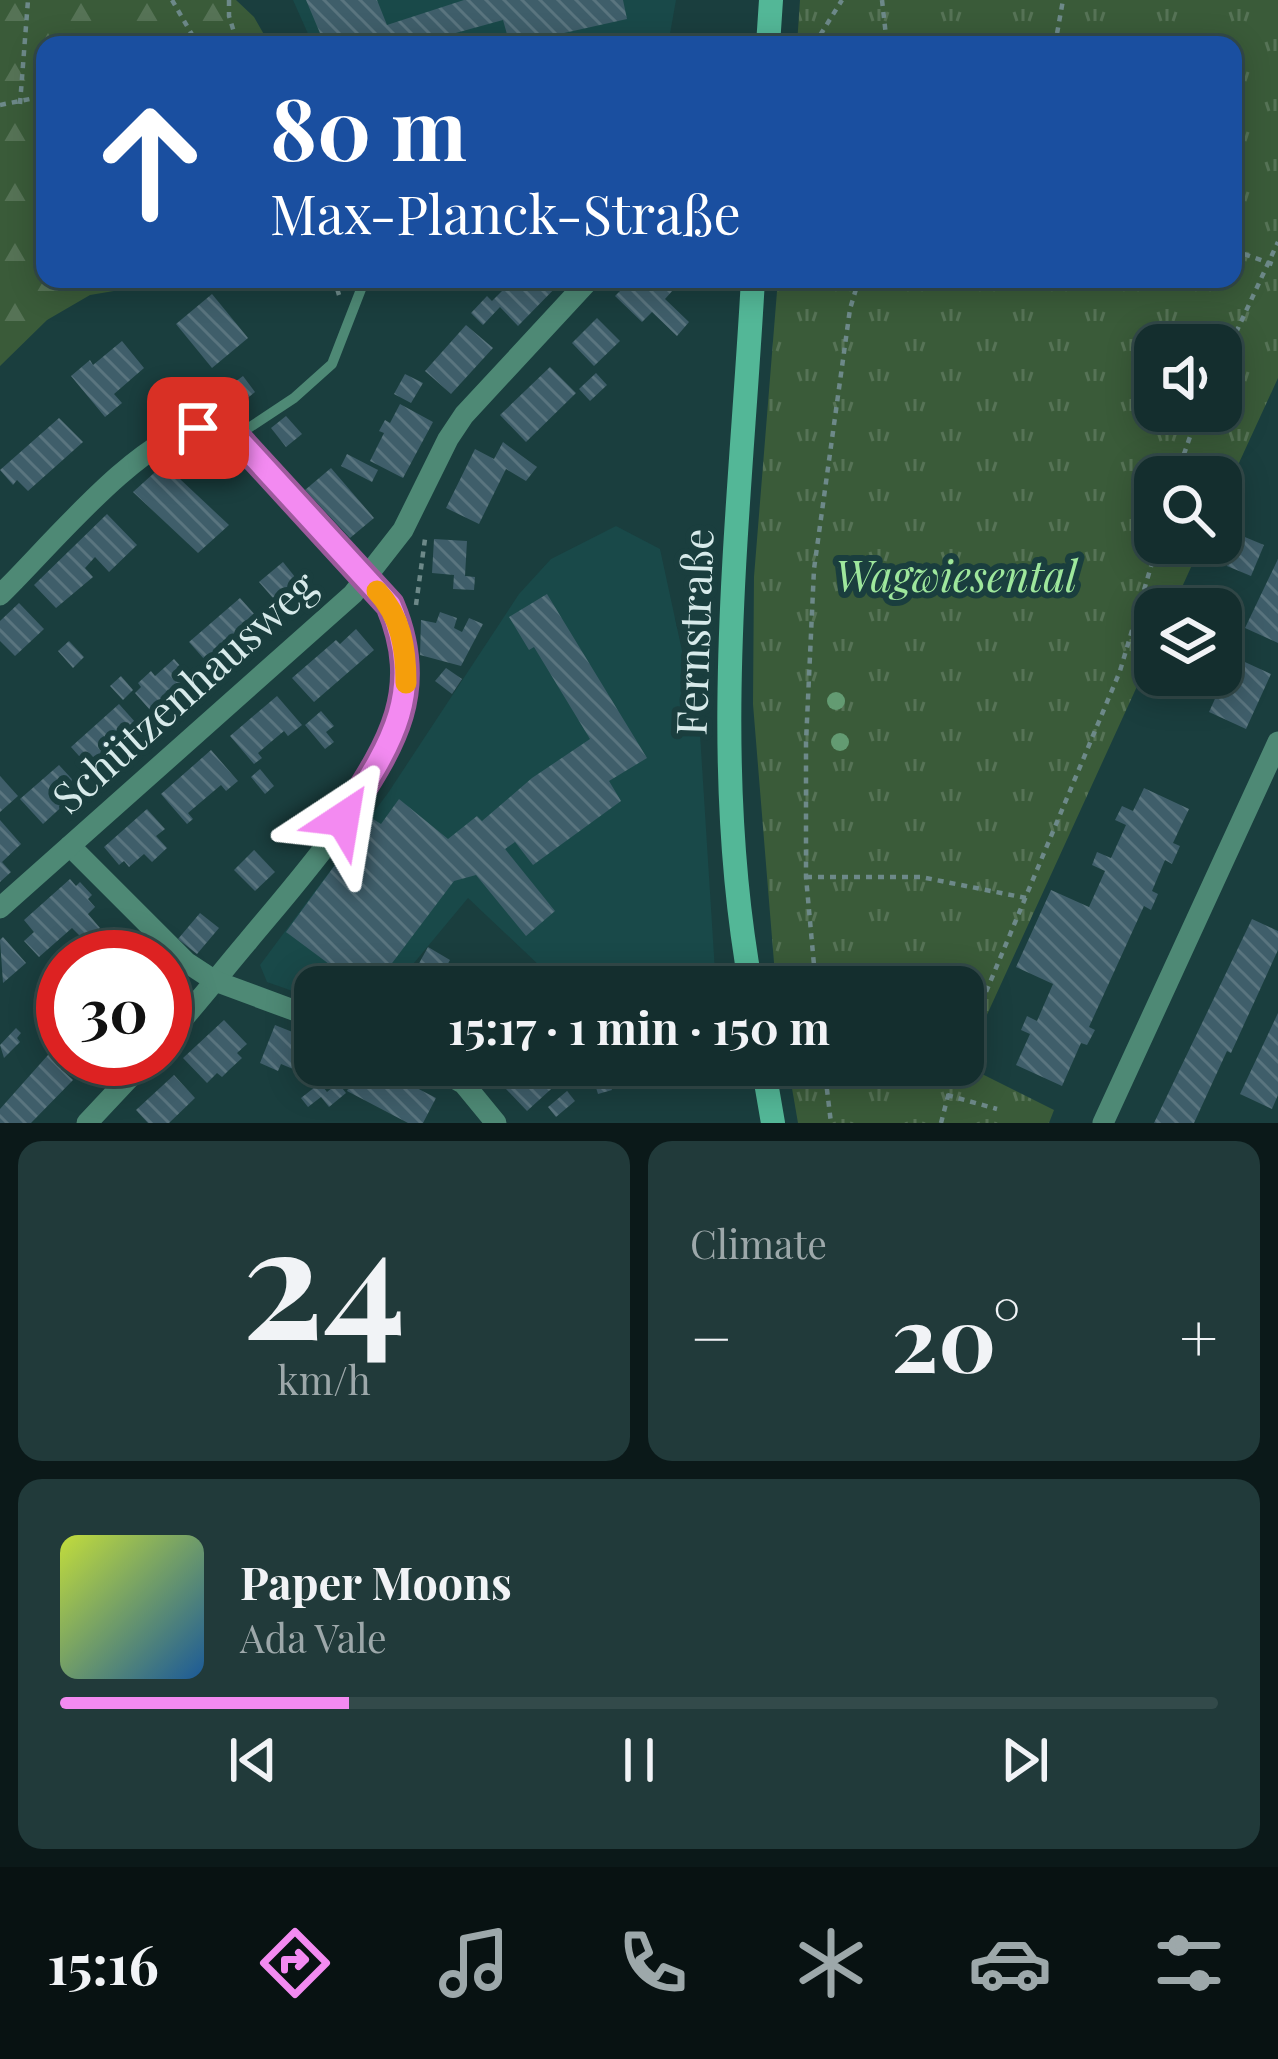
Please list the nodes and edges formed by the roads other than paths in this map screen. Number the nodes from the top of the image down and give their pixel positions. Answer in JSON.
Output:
{"nodes":[{"id":1,"x":771,"y":0,"type":"edge"},
{"id":2,"x":769,"y":36,"type":"edge"},
{"id":3,"x":362,"y":288,"type":"edge"},
{"id":4,"x":582,"y":288,"type":"edge"},
{"id":5,"x":752,"y":288,"type":"edge"},
{"id":6,"x":236,"y":437,"type":"junction"},
{"id":7,"x":366,"y":579,"type":"junction"},
{"id":8,"x":0,"y":595,"type":"edge"},
{"id":9,"x":1278,"y":742,"type":"edge"},
{"id":10,"x":70,"y":846,"type":"junction"},
{"id":11,"x":0,"y":908,"type":"edge"},
{"id":12,"x":747,"y":966,"type":"edge"},
{"id":13,"x":215,"y":981,"type":"junction"},
{"id":14,"x":192,"y":1008,"type":"edge"},
{"id":15,"x":294,"y":1010,"type":"edge"},
{"id":16,"x":121,"y":1086,"type":"edge"},
{"id":17,"x":466,"y":1086,"type":"edge"},
{"id":18,"x":767,"y":1086,"type":"edge"},
{"id":19,"x":87,"y":1123,"type":"edge"},
{"id":20,"x":496,"y":1123,"type":"edge"},
{"id":21,"x":773,"y":1123,"type":"edge"},
{"id":22,"x":1103,"y":1123,"type":"edge"}],
"edges":[{"from":1,"to":2,"type":"main road"},
{"from":3,"to":6,"type":"lane"},
{"from":4,"to":7,"type":"street","name":"Schützenhausweg"},
{"from":5,"to":12,"type":"main road","name":"Fernstraße"},
{"from":6,"to":7,"type":"street"},
{"from":6,"to":8,"type":"street"},
{"from":7,"to":10,"type":"street","name":"Schützenhausweg"},
{"from":7,"to":13,"type":"street"},
{"from":9,"to":22,"type":"street"},
{"from":10,"to":11,"type":"street","name":"Schützenhausweg"},
{"from":10,"to":13,"type":"street"},
{"from":13,"to":14,"type":"street"},
{"from":13,"to":15,"type":"street"},
{"from":16,"to":19,"type":"street"},
{"from":17,"to":20,"type":"street"},
{"from":18,"to":21,"type":"main road"}]}
